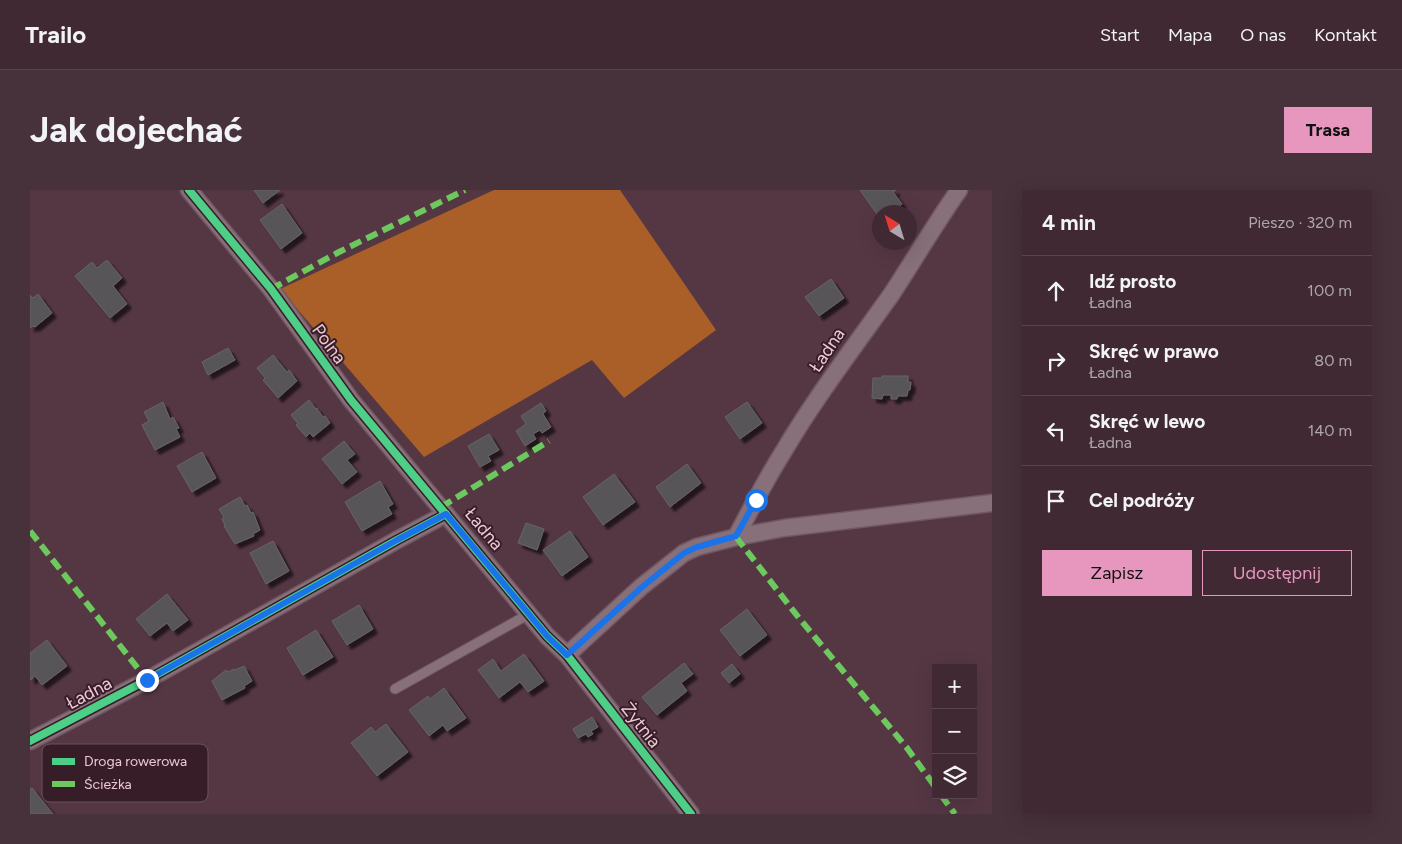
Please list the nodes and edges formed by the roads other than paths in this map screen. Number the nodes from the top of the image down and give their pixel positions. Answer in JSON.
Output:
{"nodes":[{"id":1,"x":189,"y":190,"type":"edge"},
{"id":2,"x":959,"y":190,"type":"edge"},
{"id":3,"x":992,"y":503,"type":"edge"},
{"id":4,"x":446,"y":514,"type":"junction"},
{"id":5,"x":736,"y":536,"type":"junction"},
{"id":6,"x":529,"y":614,"type":"junction"},
{"id":7,"x":567,"y":655,"type":"junction"},
{"id":8,"x":395,"y":689,"type":"dead end"},
{"id":9,"x":30,"y":741,"type":"edge"},
{"id":10,"x":691,"y":814,"type":"edge"}],
"edges":[{"from":1,"to":4,"type":"street","name":"Polna"},
{"from":2,"to":5,"type":"street","name":"Ładna"},
{"from":3,"to":5,"type":"street"},
{"from":4,"to":6,"type":"street","name":"Ładna"},
{"from":4,"to":9,"type":"street","name":"Ładna"},
{"from":5,"to":7,"type":"street"},
{"from":6,"to":7,"type":"street","name":"Ładna"},
{"from":6,"to":8,"type":"lane"},
{"from":7,"to":10,"type":"street","name":"Żytnia"}]}
